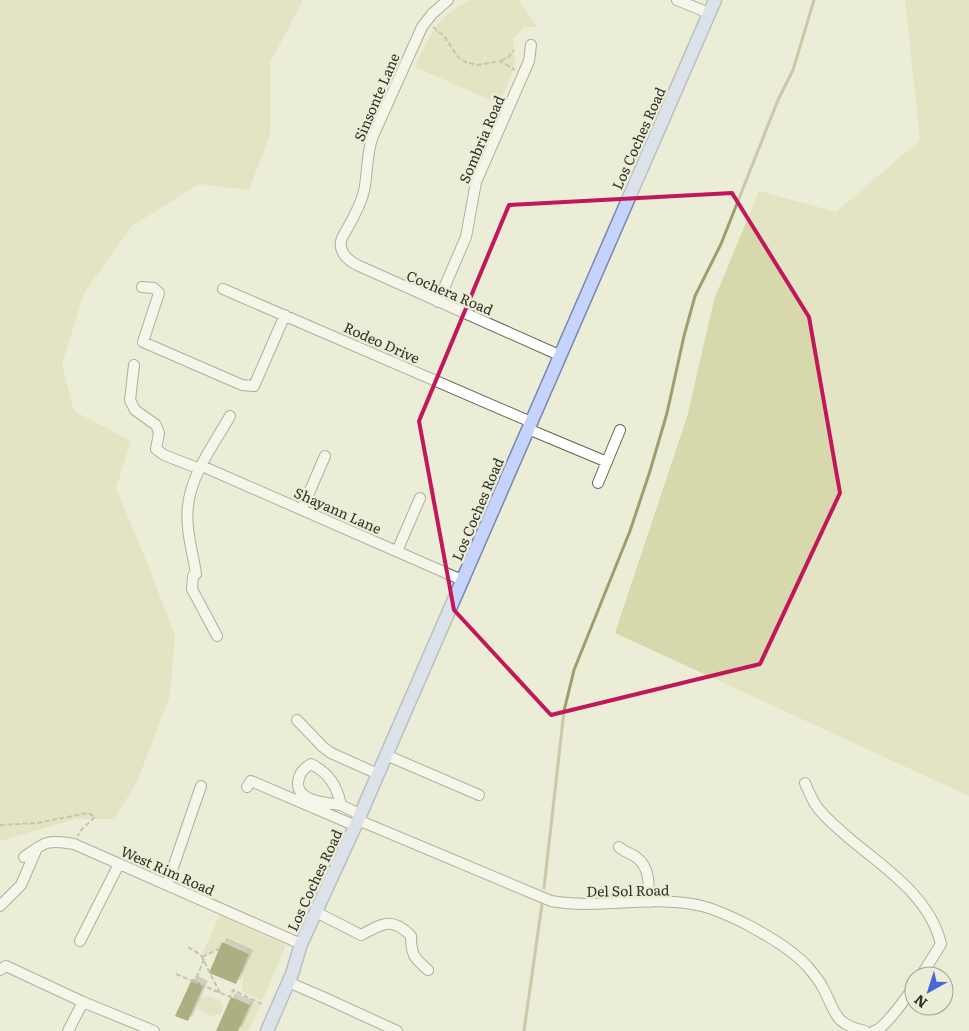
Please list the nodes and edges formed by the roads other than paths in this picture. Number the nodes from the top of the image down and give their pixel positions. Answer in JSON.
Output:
{"nodes":[{"id":1,"x":448,"y":0,"type":"edge"},
{"id":2,"x":677,"y":0,"type":"edge"},
{"id":3,"x":715,"y":0,"type":"edge"},
{"id":4,"x":709,"y":13,"type":"junction"},
{"id":5,"x":531,"y":45,"type":"dead end"},
{"id":6,"x":340,"y":243,"type":"joint"},
{"id":7,"x":142,"y":287,"type":"dead end"},
{"id":8,"x":223,"y":289,"type":"dead end"},
{"id":9,"x":438,"y":302,"type":"junction"},
{"id":10,"x":285,"y":315,"type":"junction"},
{"id":11,"x":560,"y":355,"type":"junction"},
{"id":12,"x":134,"y":365,"type":"dead end"},
{"id":13,"x":230,"y":416,"type":"dead end"},
{"id":14,"x":529,"y":425,"type":"junction"},
{"id":15,"x":620,"y":430,"type":"dead end"},
{"id":16,"x":325,"y":456,"type":"dead end"},
{"id":17,"x":607,"y":462,"type":"junction"},
{"id":18,"x":201,"y":468,"type":"junction"},
{"id":19,"x":598,"y":483,"type":"dead end"},
{"id":20,"x":420,"y":498,"type":"dead end"},
{"id":21,"x":302,"y":509,"type":"junction"},
{"id":22,"x":397,"y":551,"type":"junction"},
{"id":23,"x":462,"y":580,"type":"junction"},
{"id":24,"x":217,"y":636,"type":"dead end"},
{"id":25,"x":297,"y":720,"type":"dead end"},
{"id":26,"x":386,"y":755,"type":"junction"},
{"id":27,"x":378,"y":774,"type":"junction"},
{"id":28,"x":805,"y":783,"type":"dead end"},
{"id":29,"x":201,"y":786,"type":"dead end"},
{"id":30,"x":247,"y":787,"type":"dead end"},
{"id":31,"x":479,"y":796,"type":"dead end"},
{"id":32,"x":341,"y":805,"type":"junction"},
{"id":33,"x":358,"y":820,"type":"junction"},
{"id":34,"x":38,"y":847,"type":"junction"},
{"id":35,"x":619,"y":847,"type":"dead end"},
{"id":36,"x":24,"y":857,"type":"dead end"},
{"id":37,"x":119,"y":864,"type":"junction"},
{"id":38,"x":167,"y":885,"type":"junction"},
{"id":39,"x":648,"y":902,"type":"junction"},
{"id":40,"x":0,"y":906,"type":"edge"},
{"id":41,"x":316,"y":912,"type":"junction"},
{"id":42,"x":80,"y":941,"type":"dead end"},
{"id":43,"x":301,"y":944,"type":"junction"},
{"id":44,"x":927,"y":966,"type":"edge"},
{"id":45,"x":0,"y":970,"type":"edge"},
{"id":46,"x":428,"y":970,"type":"dead end"},
{"id":47,"x":288,"y":982,"type":"junction"},
{"id":48,"x":904,"y":999,"type":"edge"},
{"id":49,"x":83,"y":1002,"type":"junction"},
{"id":50,"x":878,"y":1030,"type":"edge"},
{"id":51,"x":68,"y":1031,"type":"edge"},
{"id":52,"x":154,"y":1031,"type":"edge"},
{"id":53,"x":267,"y":1031,"type":"edge"},
{"id":54,"x":397,"y":1031,"type":"edge"},
{"id":55,"x":865,"y":1031,"type":"edge"},
{"id":56,"x":874,"y":1031,"type":"edge"}],
"edges":[{"from":1,"to":6,"type":"street","name":"Sinsonte Lane"},
{"from":2,"to":4,"type":"street"},
{"from":3,"to":4,"type":"main road","name":"Los Coches Road"},
{"from":4,"to":11,"type":"main road","name":"Los Coches Road"},
{"from":5,"to":9,"type":"street","name":"Sombria Road"},
{"from":6,"to":9,"type":"street","name":"Cochera Road"},
{"from":7,"to":10,"type":"street"},
{"from":8,"to":10,"type":"street","name":"Rodeo Drive"},
{"from":9,"to":11,"type":"street","name":"Cochera Road"},
{"from":10,"to":14,"type":"street","name":"Rodeo Drive"},
{"from":11,"to":14,"type":"main road","name":"Los Coches Road"},
{"from":12,"to":18,"type":"street","name":"Shayann Lane"},
{"from":13,"to":18,"type":"street"},
{"from":14,"to":17,"type":"street","name":"Rodeo Drive"},
{"from":14,"to":23,"type":"main road","name":"Los Coches Road"},
{"from":15,"to":17,"type":"street"},
{"from":16,"to":21,"type":"street"},
{"from":17,"to":19,"type":"street"},
{"from":18,"to":21,"type":"street","name":"Shayann Lane"},
{"from":18,"to":24,"type":"street"},
{"from":20,"to":22,"type":"street"},
{"from":21,"to":22,"type":"street","name":"Shayann Lane"},
{"from":22,"to":23,"type":"street","name":"Shayann Lane"},
{"from":23,"to":26,"type":"main road","name":"Los Coches Road"},
{"from":25,"to":27,"type":"street"},
{"from":26,"to":27,"type":"main road","name":"Los Coches Road"},
{"from":26,"to":31,"type":"street"},
{"from":27,"to":33,"type":"main road","name":"Los Coches Road"},
{"from":28,"to":44,"type":"street"},
{"from":29,"to":38,"type":"street"},
{"from":30,"to":33,"type":"street"},
{"from":32,"to":32,"type":"street"},
{"from":32,"to":33,"type":"street"},
{"from":33,"to":39,"type":"street","name":"Del Sol Road"},
{"from":33,"to":41,"type":"main road","name":"Los Coches Road"},
{"from":34,"to":36,"type":"street","name":"West Rim Road"},
{"from":34,"to":37,"type":"street","name":"West Rim Road"},
{"from":34,"to":40,"type":"street"},
{"from":35,"to":39,"type":"street"},
{"from":37,"to":38,"type":"street","name":"West Rim Road"},
{"from":37,"to":42,"type":"street"},
{"from":38,"to":43,"type":"street","name":"West Rim Road"},
{"from":39,"to":55,"type":"street","name":"Del Sol Road"},
{"from":41,"to":43,"type":"main road","name":"Los Coches Road"},
{"from":41,"to":46,"type":"street"},
{"from":43,"to":47,"type":"main road","name":"Los Coches Road"},
{"from":45,"to":49,"type":"street"},
{"from":47,"to":53,"type":"main road","name":"Los Coches Road"},
{"from":47,"to":54,"type":"street"},
{"from":48,"to":50,"type":"street"},
{"from":49,"to":51,"type":"street"},
{"from":49,"to":52,"type":"street"},
{"from":50,"to":56,"type":"street"}]}
